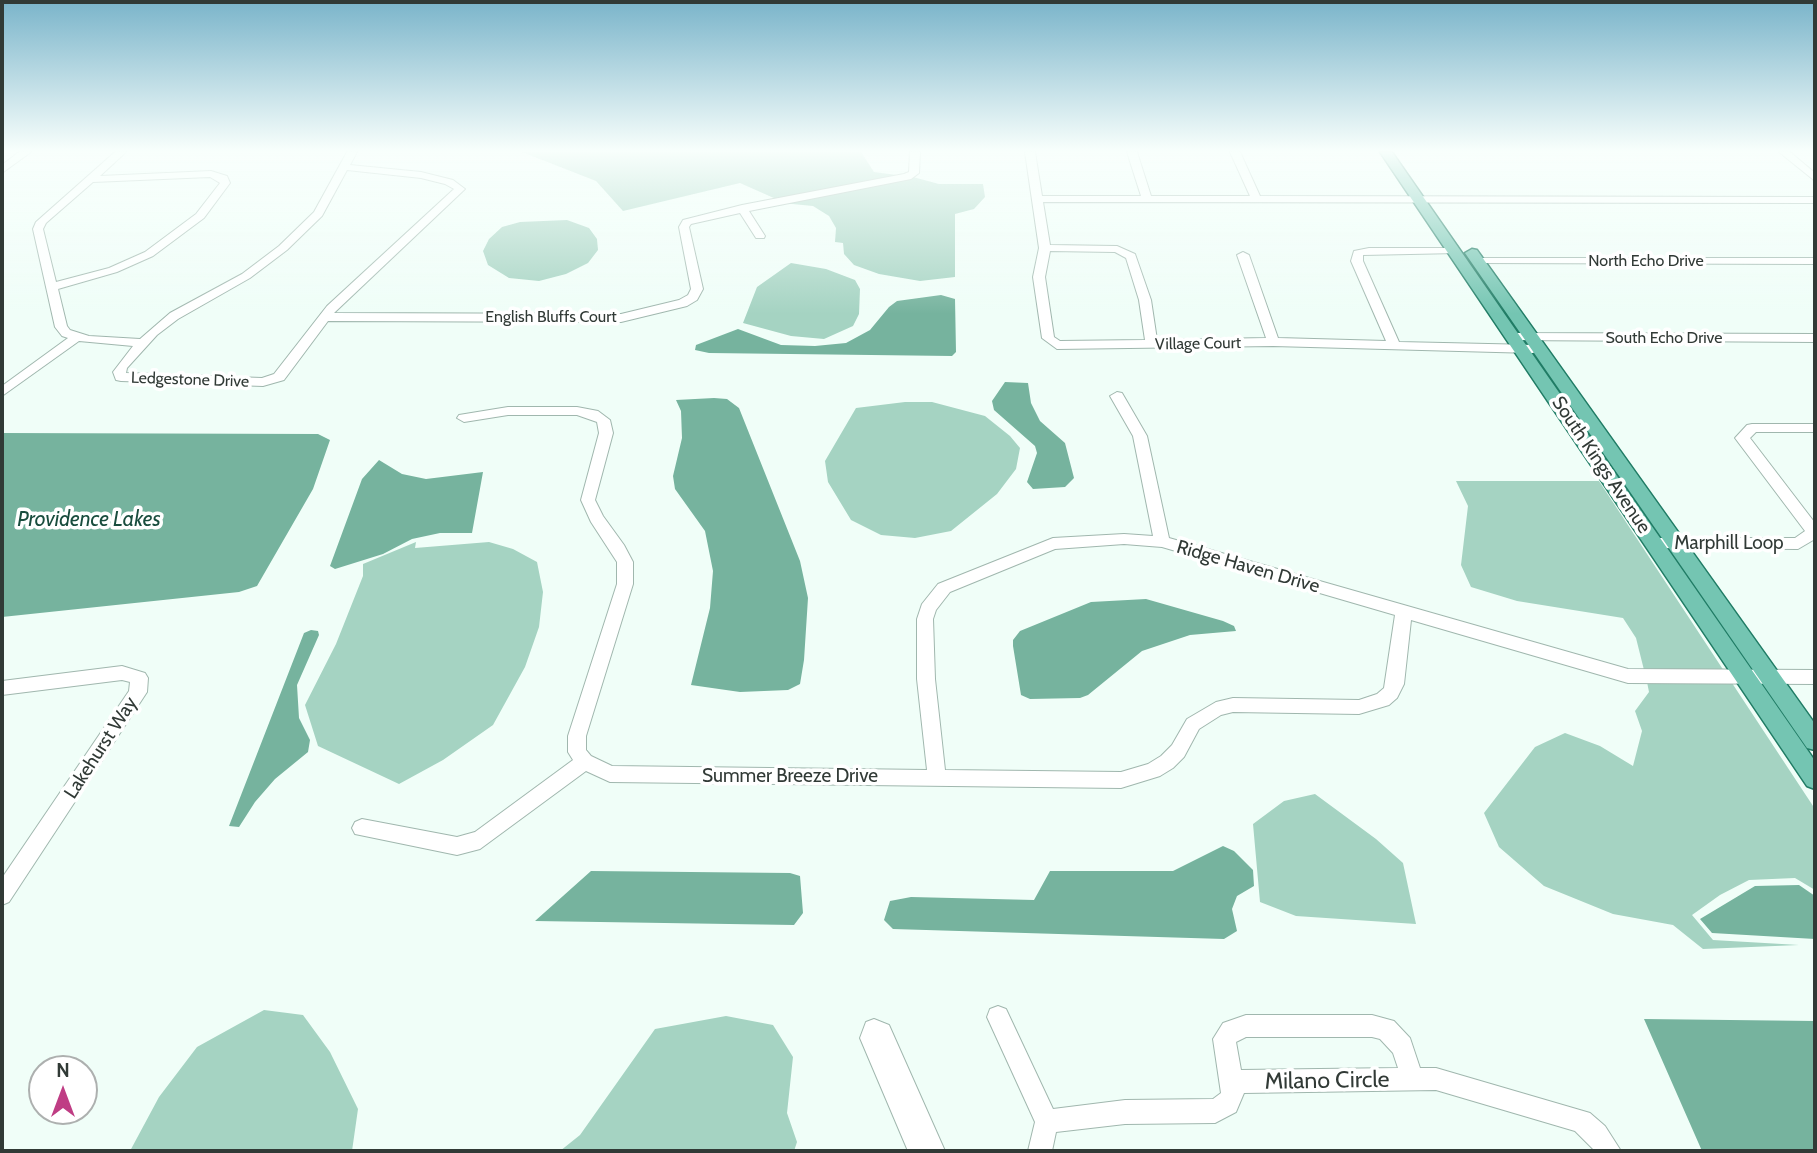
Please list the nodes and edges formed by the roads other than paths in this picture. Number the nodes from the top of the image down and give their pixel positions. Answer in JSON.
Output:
{"nodes":[{"id":1,"x":60,"y":206,"type":"edge"},
{"id":2,"x":208,"y":206,"type":"edge"},
{"id":3,"x":323,"y":206,"type":"edge"},
{"id":4,"x":442,"y":206,"type":"edge"},
{"id":5,"x":753,"y":206,"type":"edge"},
{"id":6,"x":1040,"y":206,"type":"edge"},
{"id":7,"x":1423,"y":206,"type":"edge"},
{"id":8,"x":1439,"y":206,"type":"edge"},
{"id":9,"x":741,"y":208,"type":"junction"},
{"id":10,"x":760,"y":236,"type":"dead end"},
{"id":11,"x":1045,"y":248,"type":"junction"},
{"id":12,"x":1454,"y":251,"type":"junction"},
{"id":13,"x":1243,"y":255,"type":"dead end"},
{"id":14,"x":1478,"y":261,"type":"junction"},
{"id":15,"x":1815,"y":261,"type":"edge"},
{"id":16,"x":51,"y":287,"type":"junction"},
{"id":17,"x":326,"y":317,"type":"junction"},
{"id":18,"x":75,"y":338,"type":"junction"},
{"id":19,"x":1815,"y":338,"type":"edge"},
{"id":20,"x":1273,"y":342,"type":"junction"},
{"id":21,"x":141,"y":343,"type":"junction"},
{"id":22,"x":1526,"y":343,"type":"junction"},
{"id":23,"x":1152,"y":345,"type":"junction"},
{"id":24,"x":1394,"y":345,"type":"junction"},
{"id":25,"x":2,"y":392,"type":"edge"},
{"id":26,"x":1117,"y":396,"type":"dead end"},
{"id":27,"x":464,"y":418,"type":"dead end"},
{"id":28,"x":1815,"y":428,"type":"edge"},
{"id":29,"x":1577,"y":430,"type":"junction"},
{"id":30,"x":1597,"y":431,"type":"junction"},
{"id":31,"x":1162,"y":542,"type":"junction"},
{"id":32,"x":1654,"y":544,"type":"junction"},
{"id":33,"x":1675,"y":544,"type":"junction"},
{"id":34,"x":1404,"y":612,"type":"junction"},
{"id":35,"x":1746,"y":677,"type":"junction"},
{"id":36,"x":1770,"y":677,"type":"junction"},
{"id":37,"x":1815,"y":677,"type":"edge"},
{"id":38,"x":2,"y":688,"type":"edge"},
{"id":39,"x":1815,"y":741,"type":"edge"},
{"id":40,"x":585,"y":762,"type":"junction"},
{"id":41,"x":937,"y":777,"type":"junction"},
{"id":42,"x":1815,"y":779,"type":"edge"},
{"id":43,"x":362,"y":828,"type":"dead end"},
{"id":44,"x":2,"y":895,"type":"edge"},
{"id":45,"x":998,"y":1017,"type":"dead end"},
{"id":46,"x":1413,"y":1080,"type":"junction"},
{"id":47,"x":1232,"y":1082,"type":"junction"},
{"id":48,"x":1047,"y":1121,"type":"junction"},
{"id":49,"x":920,"y":1151,"type":"edge"},
{"id":50,"x":933,"y":1151,"type":"edge"},
{"id":51,"x":1040,"y":1151,"type":"edge"},
{"id":52,"x":1609,"y":1151,"type":"edge"}],
"edges":[{"from":1,"to":16,"type":"street"},
{"from":2,"to":16,"type":"street"},
{"from":3,"to":21,"type":"street","name":"Ledgestone Drive"},
{"from":4,"to":17,"type":"street","name":"Ledgestone Drive"},
{"from":5,"to":9,"type":"street","name":"English Bluffs Court"},
{"from":6,"to":11,"type":"street","name":"Village Court"},
{"from":7,"to":12,"type":"main road","name":"South Kings Avenue"},
{"from":8,"to":14,"type":"main road","name":"South Kings Avenue"},
{"from":9,"to":10,"type":"street"},
{"from":9,"to":17,"type":"street","name":"English Bluffs Court"},
{"from":11,"to":23,"type":"street"},
{"from":11,"to":23,"type":"street","name":"Village Court"},
{"from":12,"to":22,"type":"main road","name":"South Kings Avenue"},
{"from":12,"to":24,"type":"street"},
{"from":13,"to":20,"type":"street"},
{"from":14,"to":15,"type":"street","name":"North Echo Drive"},
{"from":14,"to":22,"type":"main road","name":"South Kings Avenue"},
{"from":16,"to":18,"type":"street"},
{"from":17,"to":21,"type":"street","name":"Ledgestone Drive"},
{"from":18,"to":21,"type":"street"},
{"from":18,"to":25,"type":"street"},
{"from":19,"to":22,"type":"street","name":"South Echo Drive"},
{"from":20,"to":23,"type":"street","name":"Village Court"},
{"from":20,"to":24,"type":"street","name":"Village Court"},
{"from":22,"to":24,"type":"street","name":"Village Court"},
{"from":22,"to":29,"type":"main road","name":"South Kings Avenue"},
{"from":22,"to":30,"type":"main road","name":"South Kings Avenue"},
{"from":26,"to":31,"type":"street"},
{"from":27,"to":40,"type":"street"},
{"from":28,"to":33,"type":"street","name":"Marphill Loop"},
{"from":29,"to":30,"type":"main road"},
{"from":29,"to":32,"type":"main road","name":"South Kings Avenue"},
{"from":30,"to":33,"type":"main road","name":"South Kings Avenue"},
{"from":31,"to":34,"type":"street","name":"Ridge Haven Drive"},
{"from":31,"to":41,"type":"street","name":"Ridge Haven Drive"},
{"from":32,"to":33,"type":"street","name":"Marphill Loop"},
{"from":32,"to":35,"type":"main road","name":"South Kings Avenue"},
{"from":33,"to":36,"type":"main road","name":"South Kings Avenue"},
{"from":34,"to":35,"type":"street","name":"Ridge Haven Drive"},
{"from":34,"to":41,"type":"street","name":"Summer Breeze Drive"},
{"from":35,"to":36,"type":"street","name":"Ridge Haven Drive"},
{"from":35,"to":42,"type":"main road","name":"South Kings Avenue"},
{"from":36,"to":37,"type":"street","name":"Ridge Haven Drive"},
{"from":36,"to":39,"type":"main road","name":"South Kings Avenue"},
{"from":38,"to":44,"type":"street","name":"Lakehurst Way"},
{"from":40,"to":41,"type":"street","name":"Summer Breeze Drive"},
{"from":40,"to":43,"type":"street"},
{"from":45,"to":48,"type":"street"},
{"from":46,"to":47,"type":"street","name":"Milano Circle"},
{"from":46,"to":47,"type":"street"},
{"from":46,"to":52,"type":"street","name":"Milano Circle"},
{"from":47,"to":48,"type":"street"},
{"from":48,"to":51,"type":"street"},
{"from":49,"to":50,"type":"street"}]}
